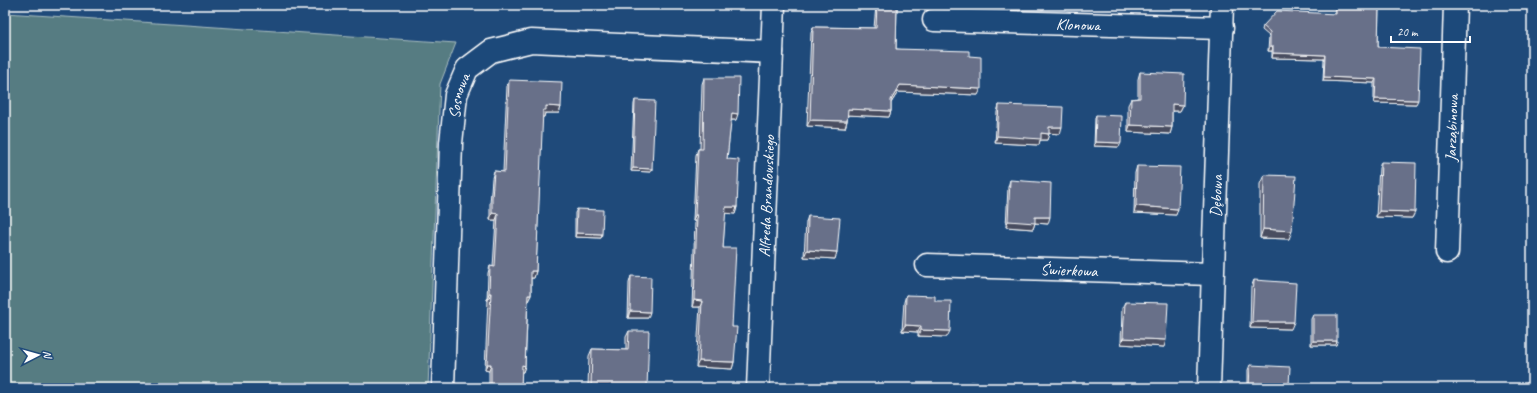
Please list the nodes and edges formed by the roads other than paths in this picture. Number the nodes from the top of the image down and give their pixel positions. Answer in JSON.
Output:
{"nodes":[{"id":1,"x":774,"y":5,"type":"edge"},
{"id":2,"x":1222,"y":5,"type":"edge"},
{"id":3,"x":1455,"y":5,"type":"edge"},
{"id":4,"x":934,"y":20,"type":"dead end"},
{"id":5,"x":1222,"y":28,"type":"junction"},
{"id":6,"x":772,"y":52,"type":"junction"},
{"id":7,"x":1447,"y":252,"type":"dead end"},
{"id":8,"x":927,"y":265,"type":"dead end"},
{"id":9,"x":1212,"y":274,"type":"junction"},
{"id":10,"x":443,"y":388,"type":"edge"},
{"id":11,"x":758,"y":388,"type":"edge"},
{"id":12,"x":1209,"y":388,"type":"edge"}],
"edges":[{"from":1,"to":6,"type":"street","name":"Alfreda Brandowskiego"},
{"from":2,"to":5,"type":"street","name":"Dębowa"},
{"from":3,"to":7,"type":"street","name":"Jarząbinowa"},
{"from":4,"to":5,"type":"street","name":"Klonowa"},
{"from":5,"to":9,"type":"street","name":"Dębowa"},
{"from":6,"to":10,"type":"street","name":"Sosnowa"},
{"from":6,"to":11,"type":"street","name":"Alfreda Brandowskiego"},
{"from":8,"to":9,"type":"street","name":"Świerkowa"},
{"from":9,"to":12,"type":"street","name":"Dębowa"}]}
